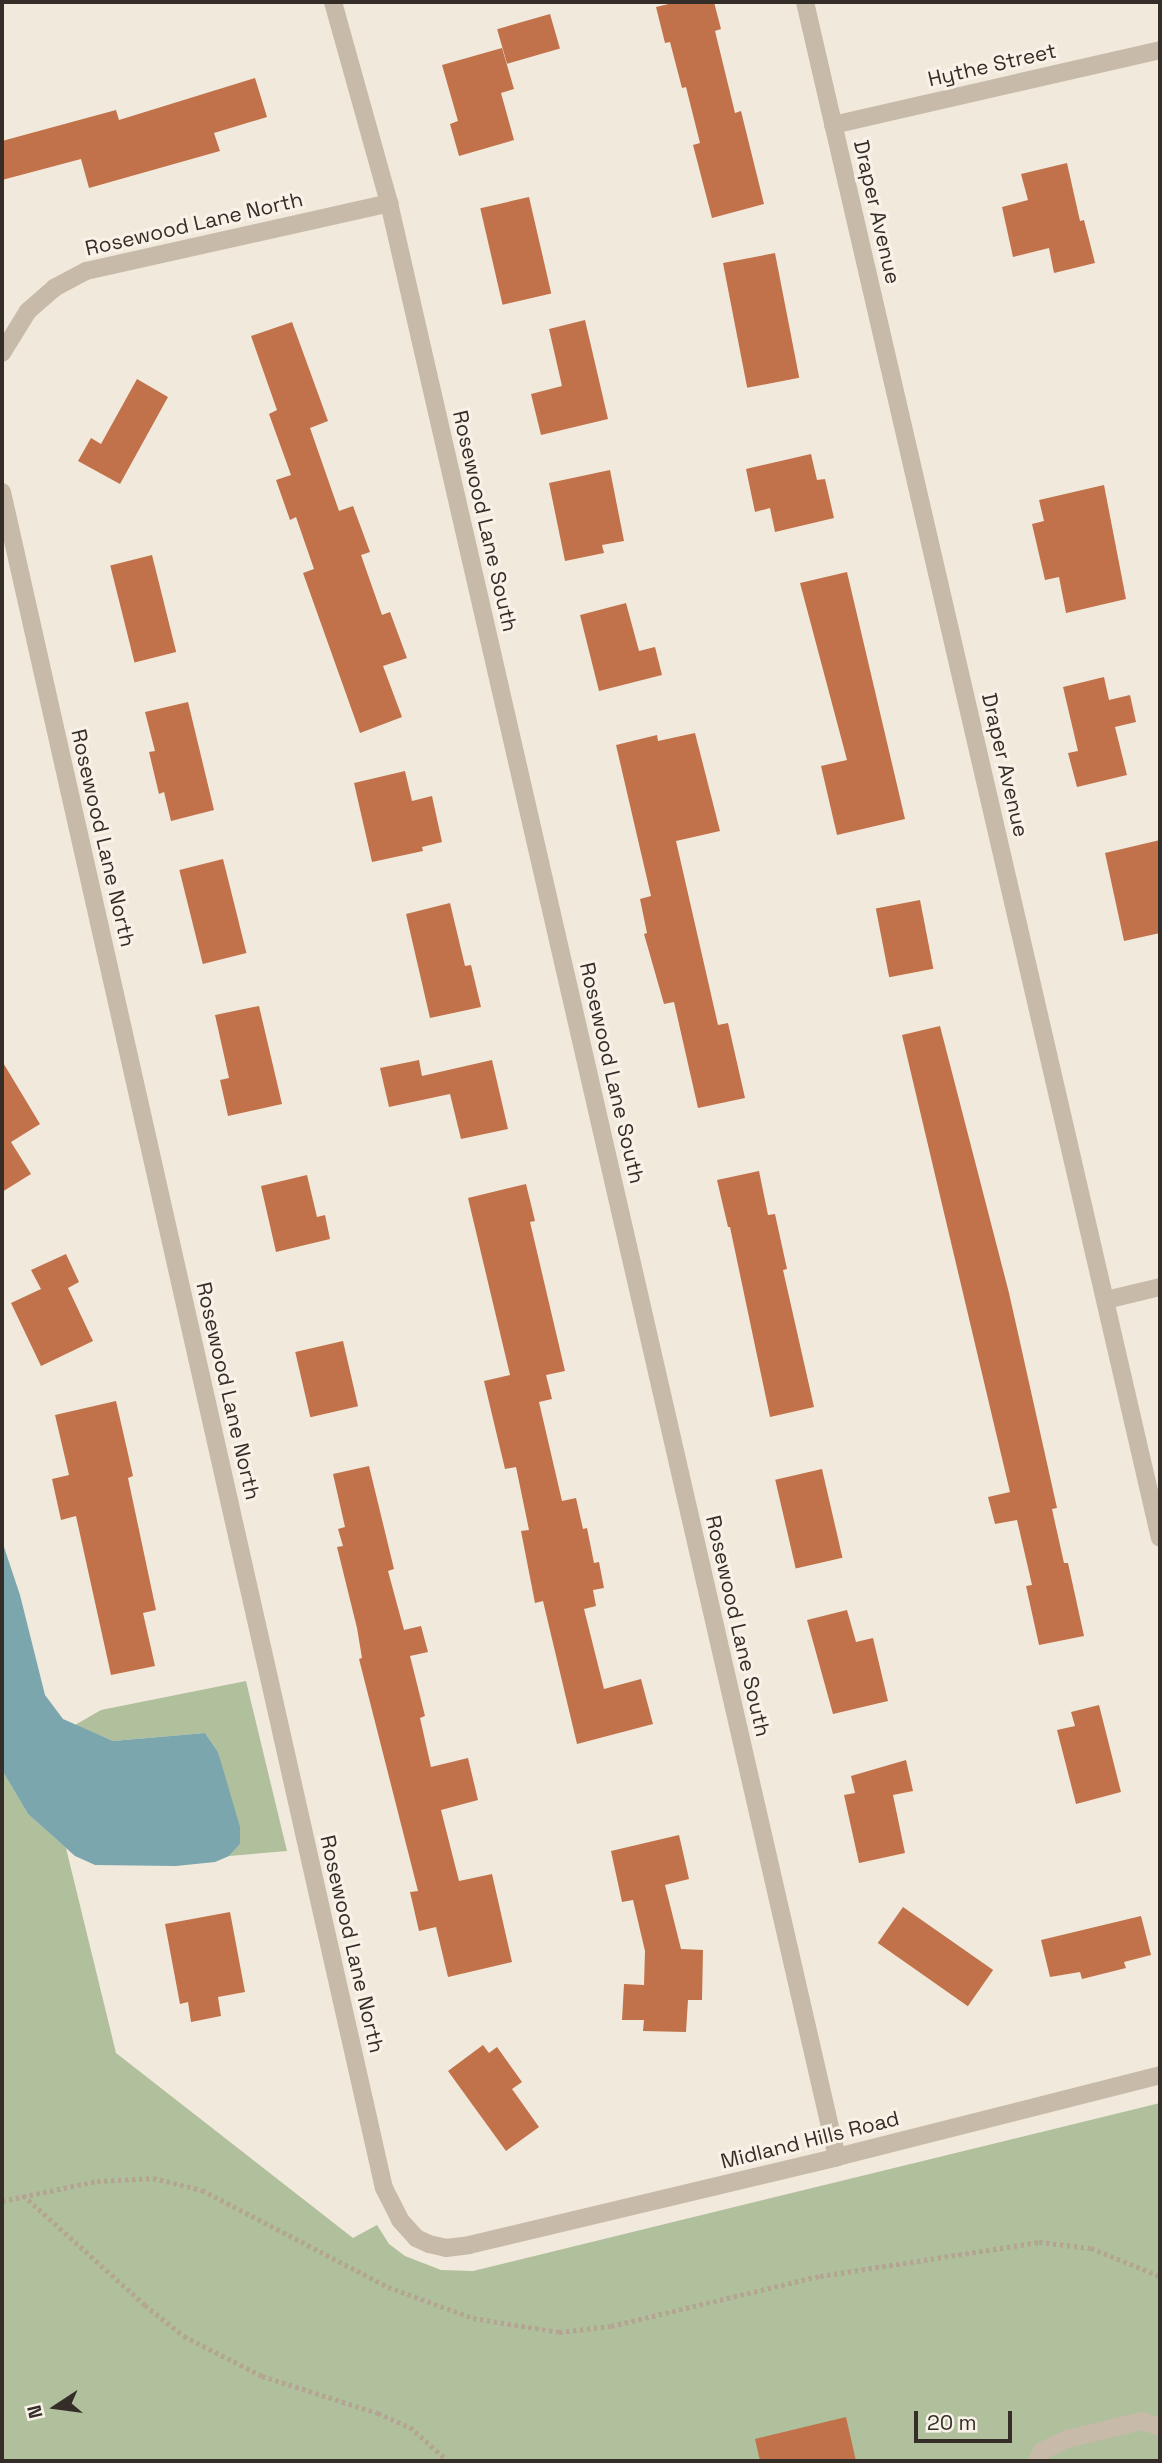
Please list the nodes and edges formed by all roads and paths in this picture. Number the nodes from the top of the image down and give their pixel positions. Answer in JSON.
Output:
{"nodes":[{"id":1,"x":333,"y":2,"type":"edge"},
{"id":2,"x":805,"y":2,"type":"edge"},
{"id":3,"x":1160,"y":50,"type":"edge"},
{"id":4,"x":833,"y":125,"type":"junction"},
{"id":5,"x":389,"y":203,"type":"junction"},
{"id":6,"x":2,"y":353,"type":"edge"},
{"id":7,"x":2,"y":492,"type":"edge"},
{"id":8,"x":1160,"y":1287,"type":"edge"},
{"id":9,"x":1106,"y":1300,"type":"junction"},
{"id":10,"x":1160,"y":1538,"type":"edge"},
{"id":11,"x":1160,"y":2075,"type":"edge"},
{"id":12,"x":836,"y":2157,"type":"junction"},
{"id":13,"x":22,"y":2194,"type":"junction"},
{"id":14,"x":2,"y":2201,"type":"edge"},
{"id":15,"x":469,"y":2245,"type":"joint"},
{"id":16,"x":1160,"y":2276,"type":"edge"},
{"id":17,"x":1160,"y":2427,"type":"edge"},
{"id":18,"x":448,"y":2461,"type":"edge"},
{"id":19,"x":1037,"y":2461,"type":"edge"}],
"edges":[{"from":1,"to":5,"type":"street","name":"Rosewood Lane South"},
{"from":2,"to":4,"type":"street","name":"Draper Avenue"},
{"from":3,"to":4,"type":"street","name":"Hythe Street"},
{"from":4,"to":9,"type":"street","name":"Draper Avenue"},
{"from":5,"to":6,"type":"street","name":"Rosewood Lane North"},
{"from":5,"to":12,"type":"street","name":"Rosewood Lane South"},
{"from":7,"to":15,"type":"street","name":"Rosewood Lane North"},
{"from":8,"to":9,"type":"street"},
{"from":9,"to":10,"type":"street","name":"Draper Avenue"},
{"from":11,"to":12,"type":"street","name":"Midland Hills Road"},
{"from":12,"to":15,"type":"street","name":"Midland Hills Road"},
{"from":13,"to":14,"type":"path"},
{"from":13,"to":16,"type":"path"},
{"from":13,"to":18,"type":"path"},
{"from":17,"to":19,"type":"street"}]}
